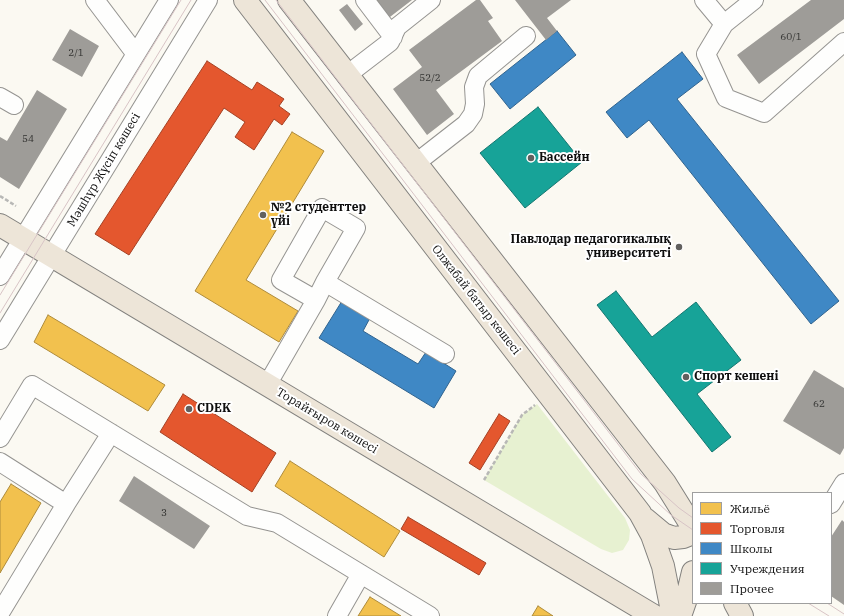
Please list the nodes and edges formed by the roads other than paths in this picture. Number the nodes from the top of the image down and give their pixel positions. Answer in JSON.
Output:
{"nodes":[{"id":1,"x":95,"y":0,"type":"edge"},
{"id":2,"x":169,"y":0,"type":"edge"},
{"id":3,"x":208,"y":0,"type":"edge"},
{"id":4,"x":245,"y":0,"type":"edge"},
{"id":5,"x":289,"y":0,"type":"edge"},
{"id":6,"x":365,"y":0,"type":"edge"},
{"id":7,"x":431,"y":0,"type":"edge"},
{"id":8,"x":704,"y":0,"type":"edge"},
{"id":9,"x":754,"y":0,"type":"edge"},
{"id":10,"x":724,"y":24,"type":"junction"},
{"id":11,"x":526,"y":36,"type":"dead end"},
{"id":12,"x":393,"y":37,"type":"junction"},
{"id":13,"x":844,"y":42,"type":"edge"},
{"id":14,"x":135,"y":54,"type":"junction"},
{"id":15,"x":347,"y":75,"type":"junction"},
{"id":16,"x":416,"y":163,"type":"junction"},
{"id":17,"x":0,"y":225,"type":"edge"},
{"id":18,"x":23,"y":239,"type":"junction"},
{"id":19,"x":51,"y":256,"type":"junction"},
{"id":20,"x":0,"y":276,"type":"edge"},
{"id":21,"x":325,"y":282,"type":"junction"},
{"id":22,"x":316,"y":300,"type":"junction"},
{"id":23,"x":0,"y":340,"type":"edge"},
{"id":24,"x":444,"y":354,"type":"dead end"},
{"id":25,"x":267,"y":385,"type":"junction"},
{"id":26,"x":111,"y":433,"type":"junction"},
{"id":27,"x":0,"y":438,"type":"edge"},
{"id":28,"x":0,"y":462,"type":"edge"},
{"id":29,"x":844,"y":483,"type":"edge"},
{"id":30,"x":832,"y":502,"type":"edge"},
{"id":31,"x":66,"y":504,"type":"junction"},
{"id":32,"x":640,"y":513,"type":"junction"},
{"id":33,"x":692,"y":526,"type":"edge"},
{"id":34,"x":692,"y":533,"type":"edge"},
{"id":35,"x":361,"y":574,"type":"junction"},
{"id":36,"x":692,"y":576,"type":"edge"},
{"id":37,"x":736,"y":604,"type":"edge"},
{"id":38,"x":0,"y":613,"type":"edge"},
{"id":39,"x":337,"y":616,"type":"edge"},
{"id":40,"x":430,"y":616,"type":"edge"},
{"id":41,"x":654,"y":616,"type":"edge"},
{"id":42,"x":673,"y":616,"type":"edge"},
{"id":43,"x":680,"y":616,"type":"edge"},
{"id":44,"x":742,"y":616,"type":"edge"}],
"edges":[{"from":1,"to":14,"type":"street"},
{"from":2,"to":14,"type":"street"},
{"from":3,"to":19,"type":"street","name":"Мәшһүр Жүсіп көшесі"},
{"from":4,"to":32,"type":"main road","name":"Олжабай батыр көшесі"},
{"from":5,"to":15,"type":"main road"},
{"from":6,"to":12,"type":"street"},
{"from":7,"to":12,"type":"street"},
{"from":8,"to":10,"type":"street"},
{"from":9,"to":10,"type":"street"},
{"from":10,"to":13,"type":"street"},
{"from":11,"to":16,"type":"street"},
{"from":12,"to":15,"type":"street"},
{"from":14,"to":18,"type":"street"},
{"from":15,"to":16,"type":"main road"},
{"from":16,"to":33,"type":"main road"},
{"from":17,"to":18,"type":"main road","name":"Торайғыров көшесі"},
{"from":18,"to":19,"type":"main road","name":"Торайғыров көшесі"},
{"from":18,"to":20,"type":"street"},
{"from":19,"to":23,"type":"street","name":"Мәшһүр Жүсіп көшесі"},
{"from":19,"to":25,"type":"main road","name":"Торайғыров көшесі"},
{"from":21,"to":22,"type":"street"},
{"from":21,"to":22,"type":"street"},
{"from":21,"to":24,"type":"street"},
{"from":22,"to":25,"type":"street"},
{"from":25,"to":41,"type":"main road","name":"Торайғыров көшесі"},
{"from":26,"to":27,"type":"street"},
{"from":26,"to":31,"type":"street"},
{"from":26,"to":35,"type":"street"},
{"from":28,"to":31,"type":"street"},
{"from":29,"to":30,"type":"street"},
{"from":31,"to":38,"type":"street"},
{"from":32,"to":34,"type":"main road"},
{"from":32,"to":42,"type":"main road","name":"Олжабай батыр көшесі"},
{"from":35,"to":39,"type":"street"},
{"from":35,"to":40,"type":"street"},
{"from":36,"to":43,"type":"main road"},
{"from":37,"to":44,"type":"main road"}]}
